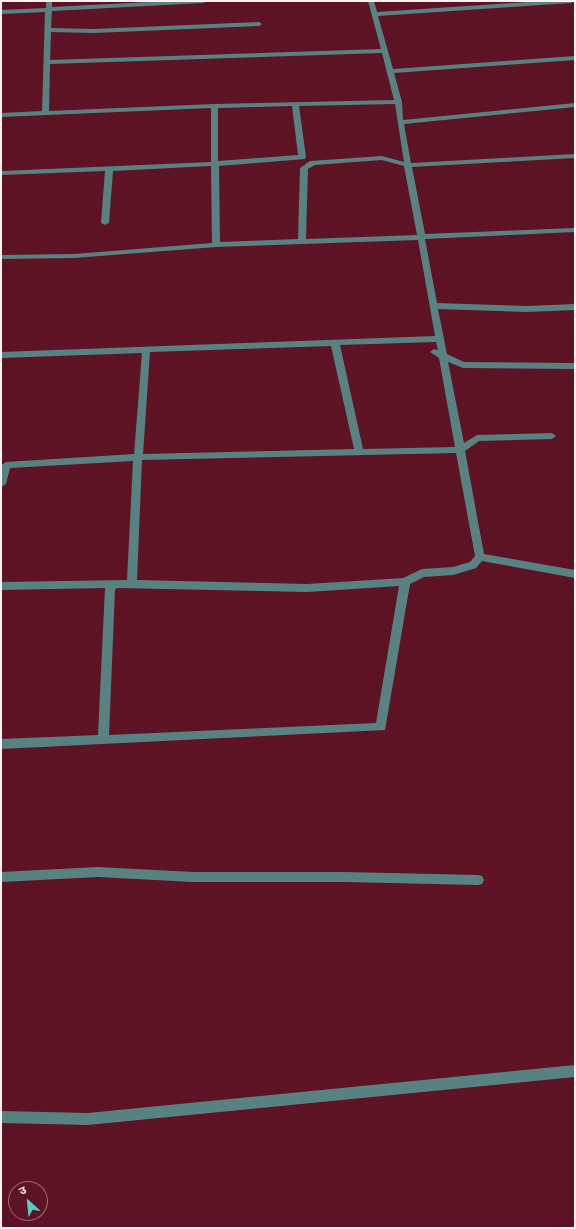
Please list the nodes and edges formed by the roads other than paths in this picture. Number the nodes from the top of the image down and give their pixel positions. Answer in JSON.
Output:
{"nodes":[{"id":1,"x":49,"y":1,"type":"edge"},
{"id":2,"x":203,"y":1,"type":"edge"},
{"id":3,"x":371,"y":1,"type":"edge"},
{"id":4,"x":570,"y":1,"type":"edge"},
{"id":5,"x":49,"y":9,"type":"junction"},
{"id":6,"x":1,"y":12,"type":"edge"},
{"id":7,"x":374,"y":14,"type":"junction"},
{"id":8,"x":259,"y":24,"type":"dead end"},
{"id":9,"x":48,"y":30,"type":"junction"},
{"id":10,"x":384,"y":51,"type":"junction"},
{"id":11,"x":575,"y":58,"type":"edge"},
{"id":12,"x":47,"y":62,"type":"junction"},
{"id":13,"x":390,"y":71,"type":"junction"},
{"id":14,"x":398,"y":102,"type":"junction"},
{"id":15,"x":295,"y":104,"type":"junction"},
{"id":16,"x":214,"y":106,"type":"junction"},
{"id":17,"x":575,"y":106,"type":"edge"},
{"id":18,"x":45,"y":112,"type":"junction"},
{"id":19,"x":1,"y":114,"type":"edge"},
{"id":20,"x":400,"y":122,"type":"junction"},
{"id":21,"x":575,"y":156,"type":"edge"},
{"id":22,"x":214,"y":164,"type":"junction"},
{"id":23,"x":408,"y":164,"type":"junction"},
{"id":24,"x":109,"y":168,"type":"junction"},
{"id":25,"x":1,"y":173,"type":"edge"},
{"id":26,"x":105,"y":223,"type":"dead end"},
{"id":27,"x":575,"y":230,"type":"edge"},
{"id":28,"x":421,"y":237,"type":"junction"},
{"id":29,"x":302,"y":242,"type":"junction"},
{"id":30,"x":216,"y":245,"type":"junction"},
{"id":31,"x":1,"y":257,"type":"edge"},
{"id":32,"x":434,"y":306,"type":"junction"},
{"id":33,"x":575,"y":307,"type":"edge"},
{"id":34,"x":440,"y":339,"type":"junction"},
{"id":35,"x":335,"y":344,"type":"junction"},
{"id":36,"x":146,"y":350,"type":"junction"},
{"id":37,"x":434,"y":352,"type":"dead end"},
{"id":38,"x":443,"y":355,"type":"junction"},
{"id":39,"x":1,"y":356,"type":"edge"},
{"id":40,"x":575,"y":366,"type":"edge"},
{"id":41,"x":552,"y":436,"type":"dead end"},
{"id":42,"x":460,"y":450,"type":"junction"},
{"id":43,"x":359,"y":452,"type":"junction"},
{"id":44,"x":138,"y":457,"type":"junction"},
{"id":45,"x":1,"y":484,"type":"edge"},
{"id":46,"x":480,"y":557,"type":"junction"},
{"id":47,"x":575,"y":574,"type":"edge"},
{"id":48,"x":405,"y":582,"type":"junction"},
{"id":49,"x":115,"y":584,"type":"junction"},
{"id":50,"x":132,"y":584,"type":"junction"},
{"id":51,"x":1,"y":586,"type":"edge"},
{"id":52,"x":103,"y":740,"type":"junction"},
{"id":53,"x":1,"y":744,"type":"edge"},
{"id":54,"x":1,"y":877,"type":"edge"},
{"id":55,"x":478,"y":880,"type":"dead end"},
{"id":56,"x":575,"y":1071,"type":"edge"},
{"id":57,"x":1,"y":1117,"type":"edge"}],
"edges":[{"from":1,"to":5,"type":"street"},
{"from":2,"to":5,"type":"street"},
{"from":3,"to":7,"type":"street"},
{"from":4,"to":7,"type":"street"},
{"from":5,"to":6,"type":"street"},
{"from":5,"to":9,"type":"street"},
{"from":7,"to":10,"type":"street"},
{"from":8,"to":9,"type":"street"},
{"from":9,"to":12,"type":"street"},
{"from":10,"to":12,"type":"street"},
{"from":10,"to":13,"type":"street"},
{"from":11,"to":13,"type":"street"},
{"from":12,"to":18,"type":"street"},
{"from":13,"to":14,"type":"street"},
{"from":14,"to":15,"type":"street"},
{"from":14,"to":20,"type":"street"},
{"from":15,"to":16,"type":"street"},
{"from":15,"to":22,"type":"street"},
{"from":16,"to":18,"type":"street"},
{"from":16,"to":22,"type":"street"},
{"from":17,"to":20,"type":"street"},
{"from":18,"to":19,"type":"street"},
{"from":20,"to":23,"type":"street"},
{"from":21,"to":23,"type":"street"},
{"from":22,"to":24,"type":"street"},
{"from":22,"to":30,"type":"street"},
{"from":23,"to":28,"type":"street"},
{"from":23,"to":29,"type":"street"},
{"from":24,"to":25,"type":"street"},
{"from":24,"to":26,"type":"street"},
{"from":27,"to":28,"type":"street"},
{"from":28,"to":29,"type":"street"},
{"from":28,"to":32,"type":"street"},
{"from":29,"to":30,"type":"street"},
{"from":30,"to":31,"type":"street"},
{"from":32,"to":33,"type":"street"},
{"from":32,"to":34,"type":"street"},
{"from":34,"to":35,"type":"street"},
{"from":34,"to":38,"type":"street"},
{"from":35,"to":36,"type":"street"},
{"from":35,"to":43,"type":"street"},
{"from":36,"to":39,"type":"street"},
{"from":36,"to":44,"type":"street"},
{"from":37,"to":38,"type":"street"},
{"from":38,"to":40,"type":"street"},
{"from":38,"to":42,"type":"street"},
{"from":41,"to":42,"type":"street"},
{"from":42,"to":43,"type":"street"},
{"from":42,"to":46,"type":"street"},
{"from":43,"to":44,"type":"street"},
{"from":44,"to":45,"type":"street"},
{"from":44,"to":50,"type":"street"},
{"from":46,"to":47,"type":"street"},
{"from":46,"to":48,"type":"street"},
{"from":48,"to":50,"type":"street"},
{"from":48,"to":52,"type":"street"},
{"from":49,"to":50,"type":"street"},
{"from":49,"to":51,"type":"street"},
{"from":49,"to":52,"type":"street"},
{"from":52,"to":53,"type":"street"},
{"from":54,"to":55,"type":"street"},
{"from":56,"to":57,"type":"street"}]}
